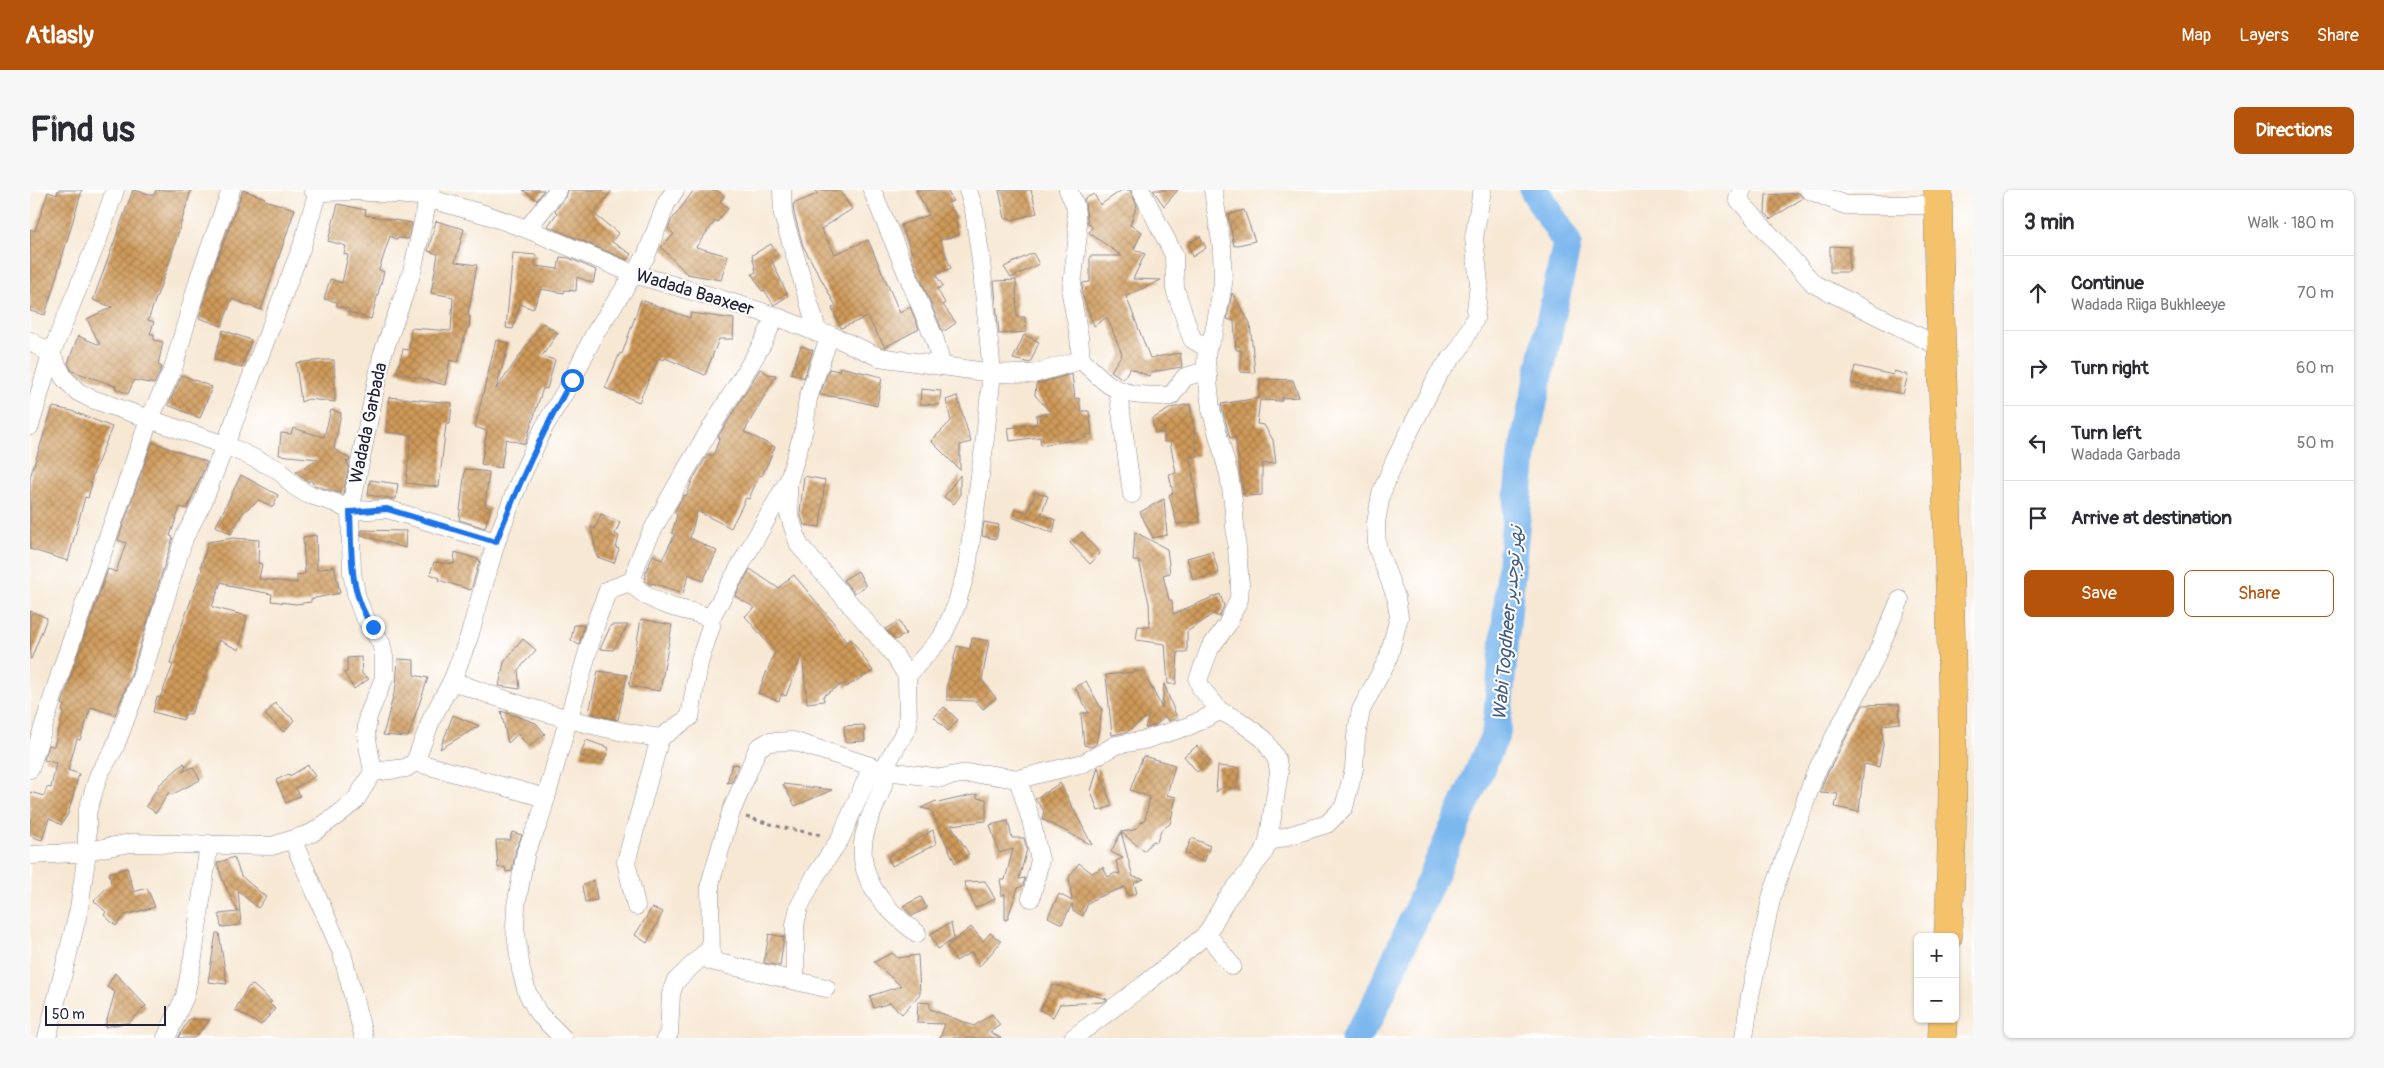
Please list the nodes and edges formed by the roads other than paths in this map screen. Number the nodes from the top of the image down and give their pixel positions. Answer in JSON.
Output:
{"nodes":[{"id":1,"x":115,"y":190,"type":"edge"},
{"id":2,"x":231,"y":190,"type":"edge"},
{"id":3,"x":316,"y":190,"type":"edge"},
{"id":4,"x":558,"y":190,"type":"edge"},
{"id":5,"x":675,"y":190,"type":"edge"},
{"id":6,"x":782,"y":190,"type":"edge"},
{"id":7,"x":872,"y":190,"type":"edge"},
{"id":8,"x":968,"y":190,"type":"edge"},
{"id":9,"x":1068,"y":190,"type":"edge"},
{"id":10,"x":1141,"y":190,"type":"edge"},
{"id":11,"x":1212,"y":190,"type":"edge"},
{"id":12,"x":1482,"y":190,"type":"edge"},
{"id":13,"x":1809,"y":190,"type":"edge"},
{"id":14,"x":1736,"y":193,"type":"edge"},
{"id":15,"x":429,"y":195,"type":"edge"},
{"id":16,"x":1938,"y":198,"type":"edge"},
{"id":17,"x":527,"y":229,"type":"junction"},
{"id":18,"x":634,"y":274,"type":"junction"},
{"id":19,"x":775,"y":316,"type":"junction"},
{"id":20,"x":824,"y":334,"type":"junction"},
{"id":21,"x":30,"y":341,"type":"edge"},
{"id":22,"x":1940,"y":347,"type":"junction"},
{"id":23,"x":1207,"y":348,"type":"junction"},
{"id":24,"x":51,"y":354,"type":"junction"},
{"id":25,"x":1081,"y":360,"type":"junction"},
{"id":26,"x":942,"y":366,"type":"junction"},
{"id":27,"x":992,"y":373,"type":"junction"},
{"id":28,"x":1208,"y":376,"type":"junction"},
{"id":29,"x":1118,"y":390,"type":"junction"},
{"id":30,"x":149,"y":420,"type":"junction"},
{"id":31,"x":30,"y":426,"type":"edge"},
{"id":32,"x":225,"y":446,"type":"junction"},
{"id":33,"x":788,"y":483,"type":"junction"},
{"id":34,"x":1132,"y":494,"type":"dead end"},
{"id":35,"x":350,"y":512,"type":"junction"},
{"id":36,"x":496,"y":542,"type":"junction"},
{"id":37,"x":632,"y":581,"type":"junction"},
{"id":38,"x":1900,"y":600,"type":"dead end"},
{"id":39,"x":710,"y":619,"type":"junction"},
{"id":40,"x":907,"y":676,"type":"junction"},
{"id":41,"x":452,"y":681,"type":"junction"},
{"id":42,"x":1220,"y":711,"type":"junction"},
{"id":43,"x":570,"y":718,"type":"junction"},
{"id":44,"x":660,"y":738,"type":"junction"},
{"id":45,"x":415,"y":762,"type":"junction"},
{"id":46,"x":30,"y":769,"type":"edge"},
{"id":47,"x":881,"y":769,"type":"junction"},
{"id":48,"x":373,"y":772,"type":"junction"},
{"id":49,"x":1018,"y":779,"type":"junction"},
{"id":50,"x":546,"y":798,"type":"junction"},
{"id":51,"x":293,"y":840,"type":"junction"},
{"id":52,"x":1268,"y":842,"type":"junction"},
{"id":53,"x":209,"y":844,"type":"junction"},
{"id":54,"x":87,"y":851,"type":"junction"},
{"id":55,"x":30,"y":855,"type":"edge"},
{"id":56,"x":1030,"y":898,"type":"dead end"},
{"id":57,"x":636,"y":906,"type":"dead end"},
{"id":58,"x":917,"y":932,"type":"dead end"},
{"id":59,"x":1948,"y":933,"type":"edge"},
{"id":60,"x":1207,"y":934,"type":"junction"},
{"id":61,"x":709,"y":949,"type":"junction"},
{"id":62,"x":1232,"y":966,"type":"dead end"},
{"id":63,"x":795,"y":980,"type":"junction"},
{"id":64,"x":826,"y":988,"type":"dead end"},
{"id":65,"x":1944,"y":1023,"type":"edge"},
{"id":66,"x":1750,"y":1037,"type":"edge"},
{"id":67,"x":46,"y":1038,"type":"edge"},
{"id":68,"x":166,"y":1038,"type":"edge"},
{"id":69,"x":364,"y":1038,"type":"edge"},
{"id":70,"x":564,"y":1038,"type":"edge"},
{"id":71,"x":666,"y":1038,"type":"edge"},
{"id":72,"x":1073,"y":1038,"type":"edge"},
{"id":73,"x":1942,"y":1038,"type":"edge"}],
"edges":[{"from":1,"to":24,"type":"street"},
{"from":2,"to":30,"type":"street"},
{"from":3,"to":15,"type":"street","name":"Wadada Baaxeer"},
{"from":3,"to":32,"type":"street"},
{"from":4,"to":17,"type":"street"},
{"from":5,"to":18,"type":"street"},
{"from":6,"to":20,"type":"street"},
{"from":7,"to":26,"type":"street"},
{"from":8,"to":27,"type":"street"},
{"from":9,"to":25,"type":"street"},
{"from":10,"to":23,"type":"street"},
{"from":11,"to":23,"type":"street"},
{"from":12,"to":52,"type":"street"},
{"from":13,"to":16,"type":"street"},
{"from":14,"to":22,"type":"street"},
{"from":15,"to":17,"type":"street","name":"Wadada Baaxeer"},
{"from":15,"to":35,"type":"street","name":"Wadada Garbada"},
{"from":16,"to":22,"type":"highway"},
{"from":17,"to":18,"type":"street","name":"Wadada Baaxeer"},
{"from":18,"to":19,"type":"street","name":"Wadada Baaxeer"},
{"from":18,"to":36,"type":"street"},
{"from":19,"to":20,"type":"street","name":"Wadada Baaxeer"},
{"from":19,"to":37,"type":"street"},
{"from":20,"to":26,"type":"street","name":"Wadada Baaxeer"},
{"from":20,"to":33,"type":"street"},
{"from":21,"to":24,"type":"street"},
{"from":22,"to":59,"type":"highway"},
{"from":23,"to":28,"type":"street"},
{"from":24,"to":30,"type":"street"},
{"from":24,"to":31,"type":"street"},
{"from":25,"to":27,"type":"street","name":"Wadada Baaxeer"},
{"from":25,"to":29,"type":"street"},
{"from":26,"to":27,"type":"street","name":"Wadada Baaxeer"},
{"from":27,"to":40,"type":"street"},
{"from":28,"to":29,"type":"street"},
{"from":28,"to":42,"type":"street"},
{"from":29,"to":34,"type":"street"},
{"from":30,"to":32,"type":"street"},
{"from":30,"to":46,"type":"street"},
{"from":32,"to":35,"type":"street"},
{"from":32,"to":54,"type":"street"},
{"from":33,"to":39,"type":"street"},
{"from":33,"to":40,"type":"street"},
{"from":35,"to":36,"type":"street"},
{"from":35,"to":48,"type":"street","name":"Wadada Garbada"},
{"from":36,"to":41,"type":"street"},
{"from":37,"to":39,"type":"street"},
{"from":37,"to":43,"type":"street"},
{"from":38,"to":66,"type":"street"},
{"from":39,"to":44,"type":"street"},
{"from":40,"to":47,"type":"street"},
{"from":41,"to":43,"type":"street"},
{"from":41,"to":45,"type":"street"},
{"from":42,"to":49,"type":"street"},
{"from":42,"to":52,"type":"street"},
{"from":43,"to":44,"type":"street"},
{"from":43,"to":50,"type":"street"},
{"from":44,"to":57,"type":"street"},
{"from":45,"to":48,"type":"street"},
{"from":45,"to":50,"type":"street"},
{"from":47,"to":49,"type":"street"},
{"from":47,"to":58,"type":"street"},
{"from":47,"to":61,"type":"street"},
{"from":47,"to":63,"type":"street"},
{"from":48,"to":51,"type":"street"},
{"from":49,"to":56,"type":"street"},
{"from":50,"to":70,"type":"street"},
{"from":51,"to":53,"type":"street"},
{"from":51,"to":69,"type":"street"},
{"from":52,"to":60,"type":"street"},
{"from":53,"to":54,"type":"street"},
{"from":53,"to":68,"type":"street"},
{"from":54,"to":55,"type":"street"},
{"from":54,"to":67,"type":"street"},
{"from":60,"to":62,"type":"street"},
{"from":60,"to":72,"type":"street"},
{"from":61,"to":63,"type":"street"},
{"from":61,"to":71,"type":"street"},
{"from":63,"to":64,"type":"street"},
{"from":65,"to":73,"type":"highway"}]}
